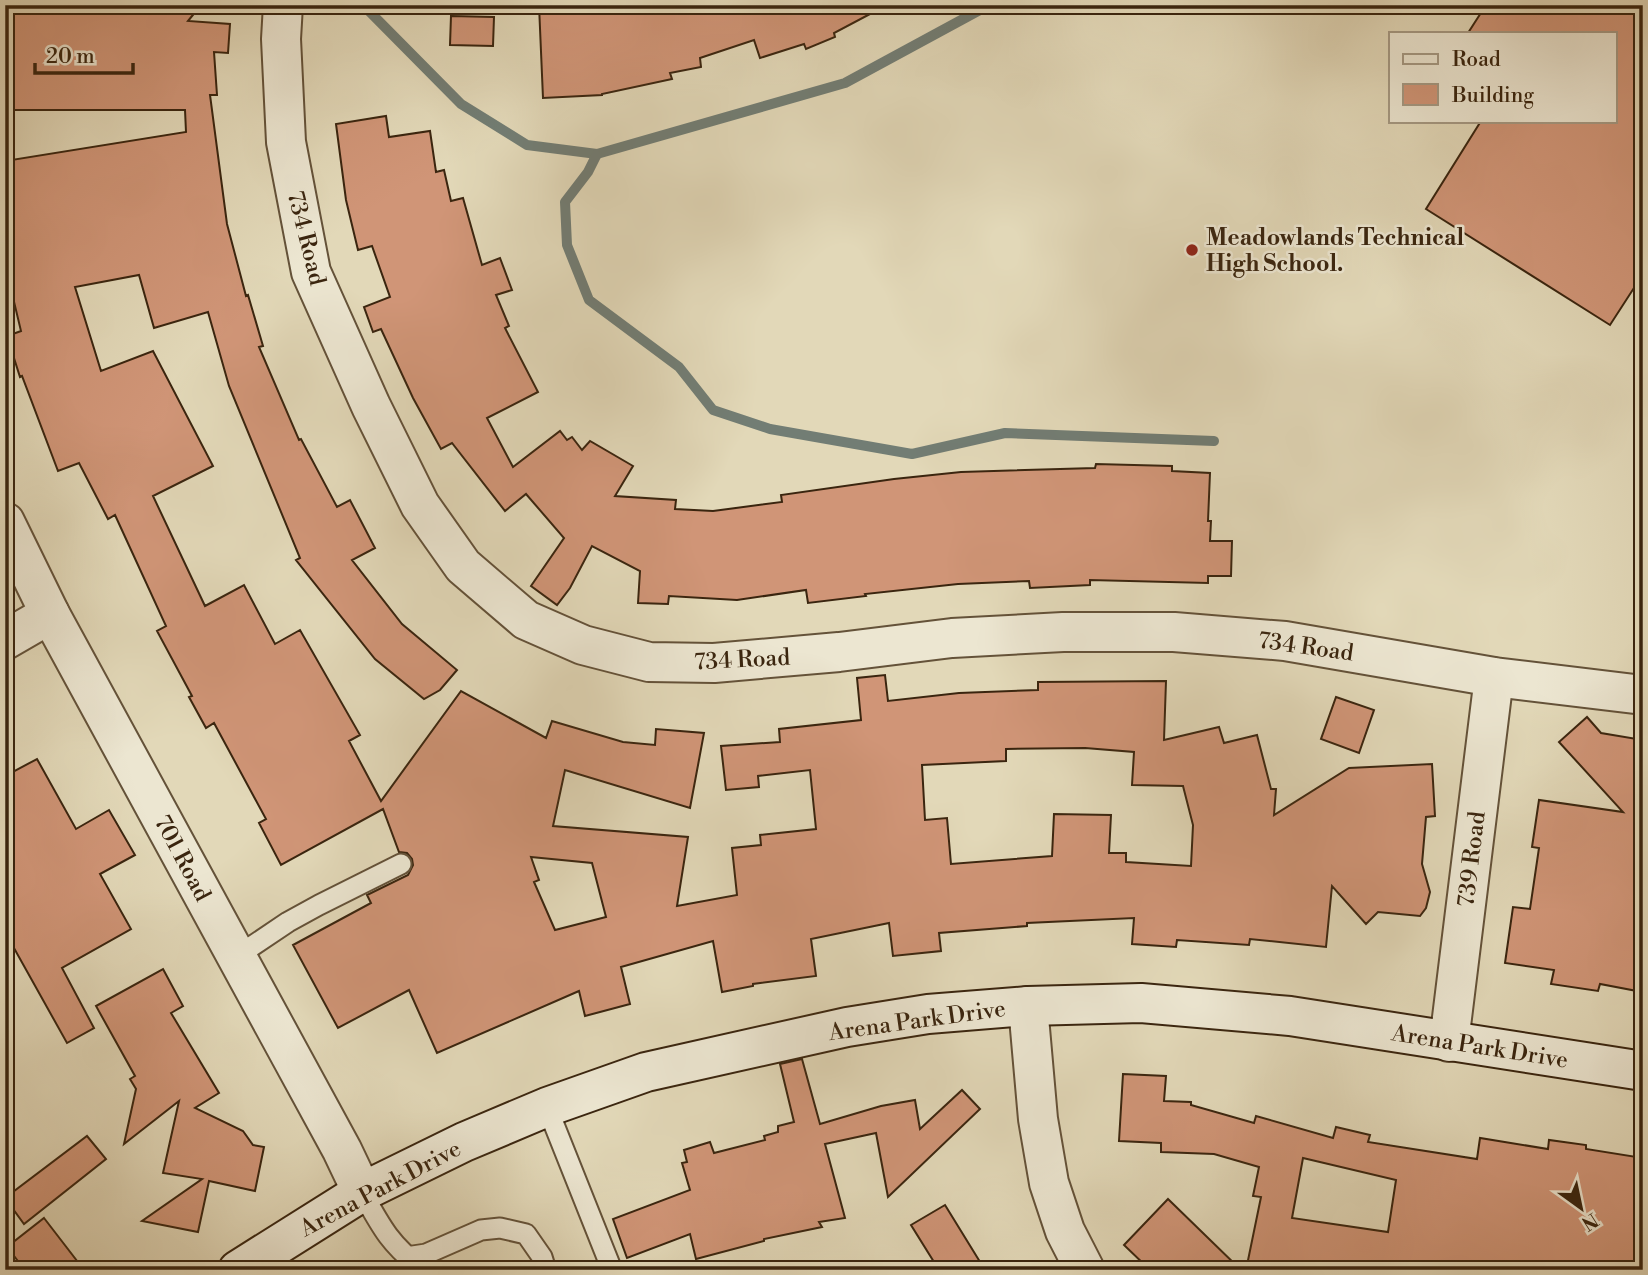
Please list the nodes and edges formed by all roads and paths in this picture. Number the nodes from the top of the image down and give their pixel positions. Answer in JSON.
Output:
{"nodes":[{"id":1,"x":283,"y":5,"type":"edge"},
{"id":2,"x":5,"y":522,"type":"edge"},
{"id":3,"x":50,"y":614,"type":"junction"},
{"id":4,"x":5,"y":640,"type":"edge"},
{"id":5,"x":1494,"y":677,"type":"junction"},
{"id":6,"x":1643,"y":695,"type":"edge"},
{"id":7,"x":401,"y":864,"type":"dead end"},
{"id":8,"x":236,"y":957,"type":"junction"},
{"id":9,"x":1028,"y":1006,"type":"junction"},
{"id":10,"x":1449,"y":1042,"type":"junction"},
{"id":11,"x":1643,"y":1071,"type":"edge"},
{"id":12,"x":547,"y":1107,"type":"junction"},
{"id":13,"x":362,"y":1192,"type":"junction"},
{"id":14,"x":407,"y":1257,"type":"junction"},
{"id":15,"x":238,"y":1270,"type":"edge"},
{"id":16,"x":424,"y":1270,"type":"edge"},
{"id":17,"x":546,"y":1270,"type":"edge"},
{"id":18,"x":612,"y":1270,"type":"edge"},
{"id":19,"x":1085,"y":1270,"type":"edge"}],
"edges":[{"from":1,"to":5,"type":"street","name":"734 Road"},
{"from":2,"to":3,"type":"street","name":"701 Road"},
{"from":3,"to":4,"type":"street"},
{"from":3,"to":8,"type":"street","name":"701 Road"},
{"from":5,"to":6,"type":"street","name":"734 Road"},
{"from":5,"to":10,"type":"street","name":"739 Road"},
{"from":7,"to":8,"type":"lane"},
{"from":8,"to":13,"type":"street","name":"701 Road"},
{"from":9,"to":10,"type":"street","name":"Arena Park Drive"},
{"from":9,"to":12,"type":"street","name":"Arena Park Drive"},
{"from":9,"to":19,"type":"street"},
{"from":10,"to":11,"type":"street","name":"Arena Park Drive"},
{"from":12,"to":13,"type":"street","name":"Arena Park Drive"},
{"from":12,"to":18,"type":"lane"},
{"from":13,"to":14,"type":"lane"},
{"from":13,"to":15,"type":"street","name":"Arena Park Drive"},
{"from":14,"to":16,"type":"lane"},
{"from":14,"to":17,"type":"lane"}]}
